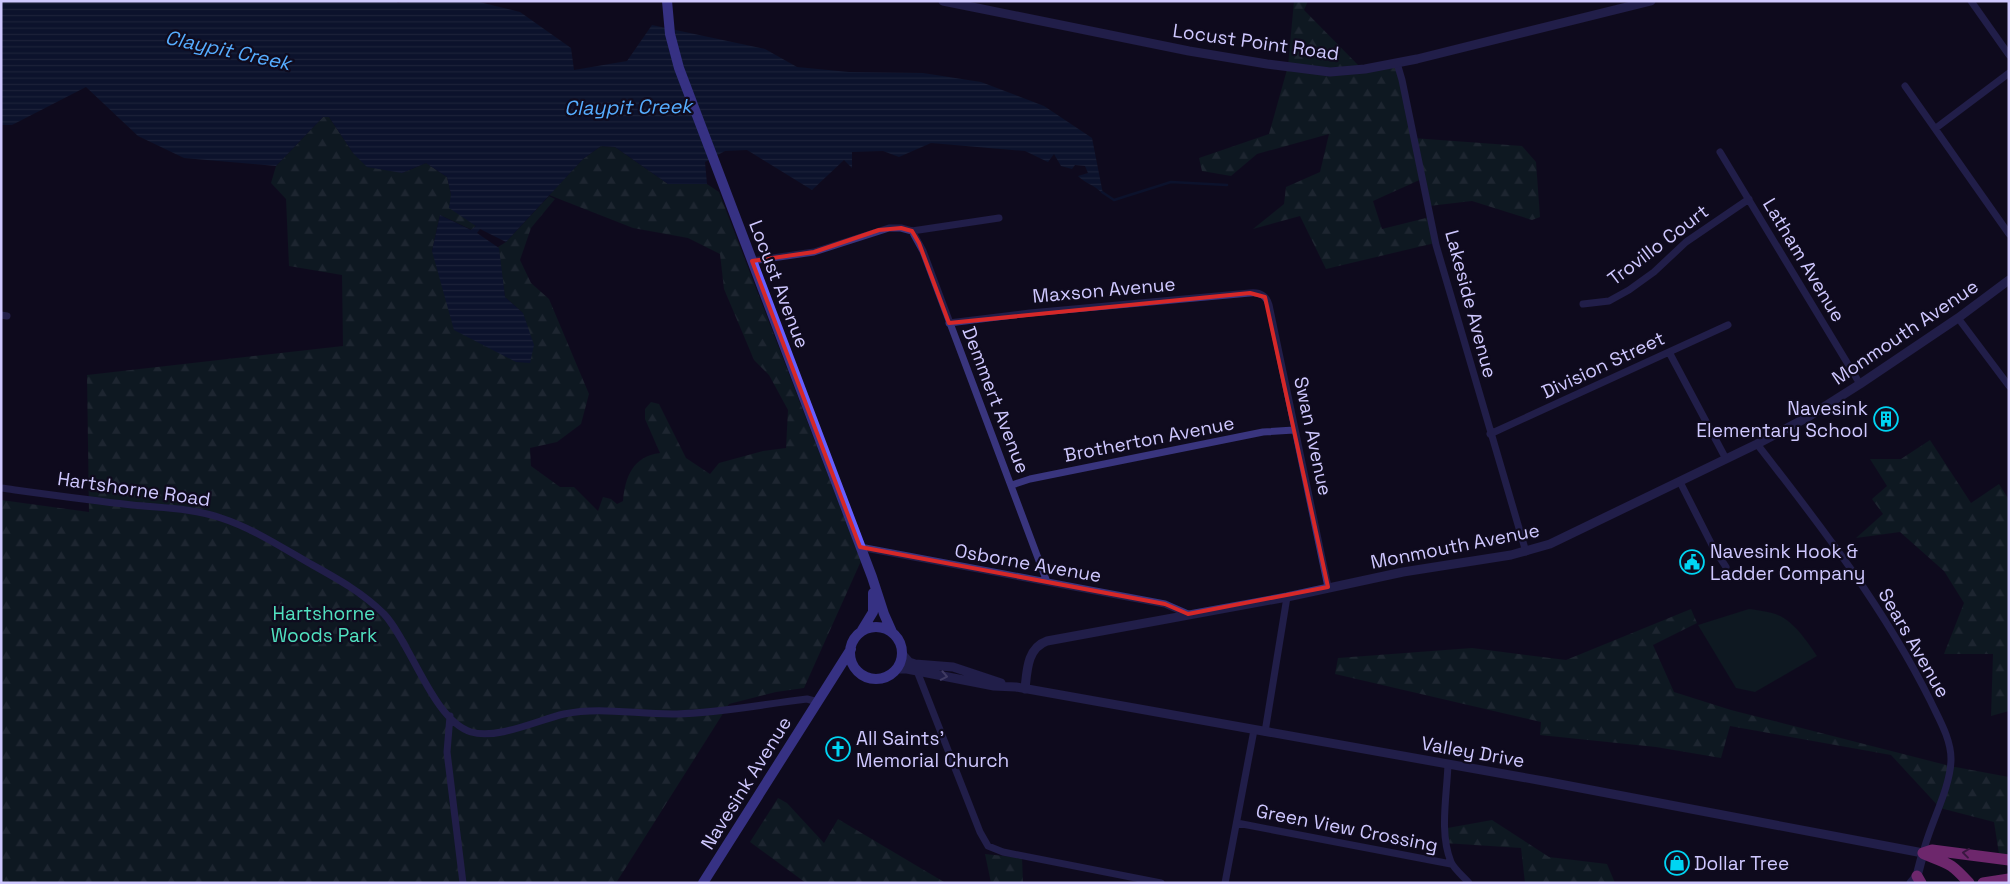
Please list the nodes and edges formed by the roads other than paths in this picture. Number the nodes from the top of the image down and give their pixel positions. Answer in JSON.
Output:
{"nodes":[{"id":1,"x":667,"y":1,"type":"edge"},
{"id":2,"x":942,"y":1,"type":"edge"},
{"id":3,"x":1651,"y":1,"type":"edge"},
{"id":4,"x":1971,"y":1,"type":"edge"},
{"id":5,"x":2009,"y":55,"type":"edge"},
{"id":6,"x":1397,"y":63,"type":"junction"},
{"id":7,"x":2009,"y":73,"type":"edge"},
{"id":8,"x":1905,"y":86,"type":"dead end"},
{"id":9,"x":1936,"y":128,"type":"junction"},
{"id":10,"x":1720,"y":152,"type":"dead end"},
{"id":11,"x":1749,"y":200,"type":"junction"},
{"id":12,"x":999,"y":218,"type":"dead end"},
{"id":13,"x":912,"y":231,"type":"junction"},
{"id":14,"x":2009,"y":234,"type":"edge"},
{"id":15,"x":752,"y":261,"type":"junction"},
{"id":16,"x":2009,"y":280,"type":"edge"},
{"id":17,"x":1261,"y":294,"type":"joint"},
{"id":18,"x":1583,"y":304,"type":"dead end"},
{"id":19,"x":1958,"y":318,"type":"junction"},
{"id":20,"x":949,"y":324,"type":"junction"},
{"id":21,"x":1728,"y":325,"type":"dead end"},
{"id":22,"x":1669,"y":352,"type":"junction"},
{"id":23,"x":1860,"y":384,"type":"junction"},
{"id":24,"x":2009,"y":386,"type":"edge"},
{"id":25,"x":1294,"y":430,"type":"junction"},
{"id":26,"x":1490,"y":434,"type":"junction"},
{"id":27,"x":1757,"y":444,"type":"junction"},
{"id":28,"x":1726,"y":460,"type":"junction"},
{"id":29,"x":1680,"y":482,"type":"junction"},
{"id":30,"x":1012,"y":486,"type":"junction"},
{"id":31,"x":1,"y":488,"type":"edge"},
{"id":32,"x":860,"y":548,"type":"junction"},
{"id":33,"x":1526,"y":552,"type":"junction"},
{"id":34,"x":1726,"y":567,"type":"dead end"},
{"id":35,"x":872,"y":577,"type":"junction"},
{"id":36,"x":1047,"y":582,"type":"junction"},
{"id":37,"x":1328,"y":587,"type":"junction"},
{"id":38,"x":1286,"y":596,"type":"junction"},
{"id":39,"x":1188,"y":614,"type":"junction"},
{"id":40,"x":862,"y":631,"type":"junction"},
{"id":41,"x":892,"y":632,"type":"junction"},
{"id":42,"x":851,"y":649,"type":"junction"},
{"id":43,"x":902,"y":654,"type":"junction"},
{"id":44,"x":857,"y":669,"type":"junction"},
{"id":45,"x":896,"y":669,"type":"junction"},
{"id":46,"x":917,"y":671,"type":"junction"},
{"id":47,"x":1020,"y":688,"type":"junction"},
{"id":48,"x":818,"y":702,"type":"junction"},
{"id":49,"x":450,"y":716,"type":"junction"},
{"id":50,"x":1254,"y":730,"type":"junction"},
{"id":51,"x":1265,"y":732,"type":"junction"},
{"id":52,"x":1448,"y":764,"type":"junction"},
{"id":53,"x":1237,"y":823,"type":"junction"},
{"id":54,"x":1923,"y":853,"type":"junction"},
{"id":55,"x":2009,"y":860,"type":"edge"},
{"id":56,"x":1451,"y":864,"type":"junction"},
{"id":57,"x":2009,"y":879,"type":"edge"},
{"id":58,"x":1916,"y":880,"type":"edge"},
{"id":59,"x":463,"y":883,"type":"edge"},
{"id":60,"x":703,"y":883,"type":"edge"},
{"id":61,"x":1161,"y":883,"type":"edge"},
{"id":62,"x":1225,"y":883,"type":"edge"},
{"id":63,"x":1469,"y":883,"type":"edge"},
{"id":64,"x":1969,"y":883,"type":"edge"},
{"id":65,"x":1983,"y":883,"type":"edge"}],
"edges":[{"from":1,"to":15,"type":"main road","name":"Locust Avenue"},
{"from":2,"to":6,"type":"street","name":"Locust Point Road"},
{"from":3,"to":6,"type":"street","name":"Locust Point Road"},
{"from":4,"to":5,"type":"street"},
{"from":6,"to":26,"type":"street","name":"Lakeside Avenue"},
{"from":7,"to":9,"type":"street"},
{"from":8,"to":9,"type":"street"},
{"from":9,"to":14,"type":"street"},
{"from":10,"to":11,"type":"street","name":"Latham Avenue"},
{"from":11,"to":18,"type":"street","name":"Trovillo Court"},
{"from":11,"to":23,"type":"street","name":"Latham Avenue"},
{"from":12,"to":13,"type":"street"},
{"from":13,"to":15,"type":"street"},
{"from":13,"to":20,"type":"street","name":"Demmert Avenue"},
{"from":15,"to":32,"type":"main road","name":"Locust Avenue"},
{"from":16,"to":19,"type":"street","name":"Monmouth Avenue"},
{"from":17,"to":20,"type":"street","name":"Maxson Avenue"},
{"from":17,"to":25,"type":"street","name":"Swan Avenue"},
{"from":19,"to":23,"type":"street","name":"Monmouth Avenue"},
{"from":19,"to":24,"type":"street"},
{"from":20,"to":30,"type":"street","name":"Demmert Avenue"},
{"from":21,"to":22,"type":"street","name":"Division Street"},
{"from":22,"to":26,"type":"street","name":"Division Street"},
{"from":22,"to":28,"type":"street"},
{"from":23,"to":27,"type":"street","name":"Monmouth Avenue"},
{"from":25,"to":30,"type":"street","name":"Brotherton Avenue"},
{"from":25,"to":37,"type":"street","name":"Swan Avenue"},
{"from":26,"to":33,"type":"street","name":"Lakeside Avenue"},
{"from":27,"to":28,"type":"street","name":"Monmouth Avenue"},
{"from":27,"to":54,"type":"street","name":"Sears Avenue"},
{"from":28,"to":29,"type":"street","name":"Monmouth Avenue"},
{"from":29,"to":33,"type":"street","name":"Monmouth Avenue"},
{"from":29,"to":34,"type":"street"},
{"from":30,"to":36,"type":"street","name":"Demmert Avenue"},
{"from":31,"to":49,"type":"street","name":"Hartshorne Road"},
{"from":32,"to":35,"type":"main road","name":"Locust Avenue"},
{"from":32,"to":36,"type":"street","name":"Osborne Avenue"},
{"from":33,"to":37,"type":"street","name":"Monmouth Avenue"},
{"from":35,"to":40,"type":"main road","name":"Locust Avenue"},
{"from":35,"to":41,"type":"main road","name":"Locust Avenue"},
{"from":36,"to":39,"type":"street","name":"Osborne Avenue"},
{"from":37,"to":38,"type":"street","name":"Monmouth Avenue"},
{"from":38,"to":39,"type":"street","name":"Monmouth Avenue"},
{"from":38,"to":51,"type":"street"},
{"from":39,"to":47,"type":"street","name":"Monmouth Avenue"},
{"from":40,"to":41,"type":"main road"},
{"from":40,"to":42,"type":"main road"},
{"from":41,"to":43,"type":"main road"},
{"from":42,"to":44,"type":"main road"},
{"from":42,"to":48,"type":"main road","name":"Navesink Avenue"},
{"from":43,"to":45,"type":"main road"},
{"from":43,"to":47,"type":"street","name":"Valley Drive"},
{"from":44,"to":45,"type":"main road"},
{"from":44,"to":48,"type":"main road","name":"Navesink Avenue"},
{"from":45,"to":46,"type":"street","name":"Valley Drive"},
{"from":46,"to":47,"type":"street","name":"Valley Drive","one_way":true},
{"from":46,"to":61,"type":"street"},
{"from":47,"to":50,"type":"street","name":"Valley Drive"},
{"from":48,"to":49,"type":"street","name":"Hartshorne Road"},
{"from":48,"to":60,"type":"main road","name":"Navesink Avenue"},
{"from":49,"to":59,"type":"street"},
{"from":50,"to":51,"type":"street","name":"Valley Drive"},
{"from":50,"to":53,"type":"street"},
{"from":51,"to":52,"type":"street","name":"Valley Drive"},
{"from":52,"to":54,"type":"street","name":"Valley Drive"},
{"from":52,"to":56,"type":"street"},
{"from":53,"to":56,"type":"street","name":"Green View Crossing"},
{"from":53,"to":62,"type":"street"},
{"from":55,"to":54,"type":"highway","one_way":true},
{"from":54,"to":58,"type":"street","name":"Sears Avenue"},
{"from":54,"to":64,"type":"highway"},
{"from":56,"to":63,"type":"street"},
{"from":57,"to":65,"type":"highway"}]}
